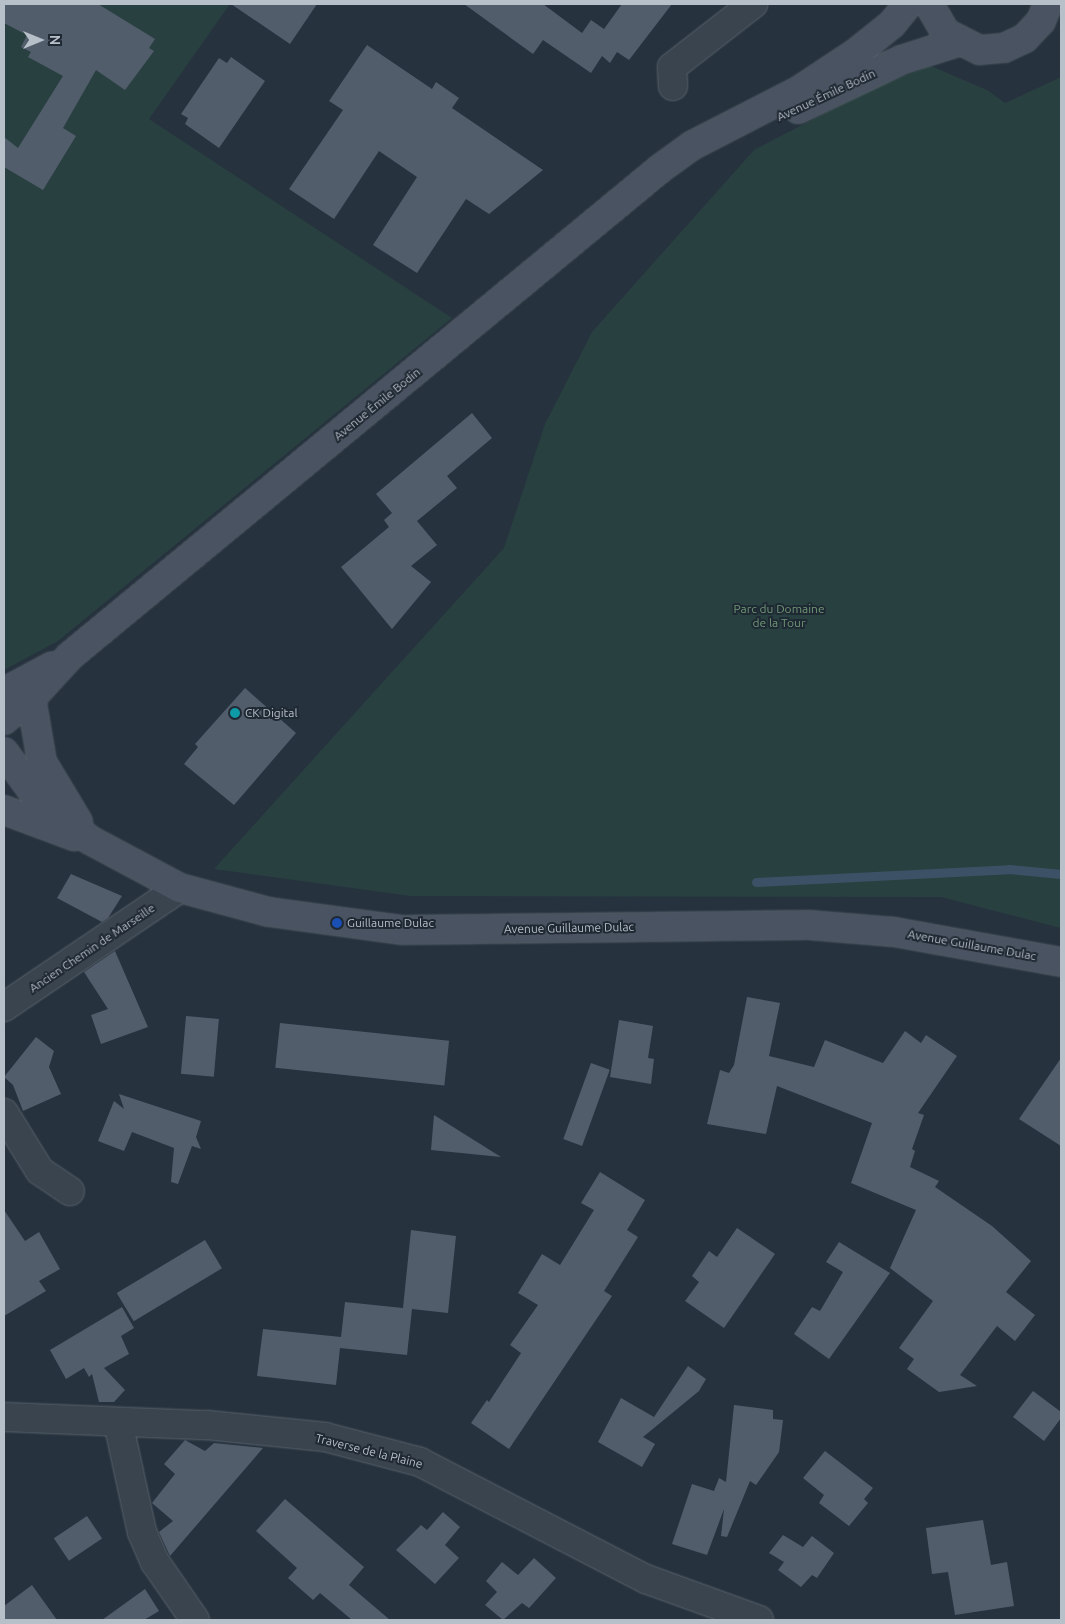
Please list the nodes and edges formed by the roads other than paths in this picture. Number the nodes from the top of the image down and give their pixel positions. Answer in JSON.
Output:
{"nodes":[{"id":1,"x":753,"y":4,"type":"edge"},
{"id":2,"x":908,"y":4,"type":"edge"},
{"id":3,"x":928,"y":4,"type":"edge"},
{"id":4,"x":1048,"y":4,"type":"edge"},
{"id":5,"x":958,"y":42,"type":"junction"},
{"id":6,"x":673,"y":86,"type":"dead end"},
{"id":7,"x":693,"y":145,"type":"junction"},
{"id":8,"x":62,"y":663,"type":"junction"},
{"id":9,"x":4,"y":692,"type":"edge"},
{"id":10,"x":31,"y":697,"type":"junction"},
{"id":11,"x":4,"y":720,"type":"edge"},
{"id":12,"x":4,"y":752,"type":"edge"},
{"id":13,"x":4,"y":810,"type":"edge"},
{"id":14,"x":90,"y":840,"type":"junction"},
{"id":15,"x":180,"y":888,"type":"junction"},
{"id":16,"x":1061,"y":962,"type":"edge"},
{"id":17,"x":4,"y":1008,"type":"edge"},
{"id":18,"x":4,"y":1114,"type":"edge"},
{"id":19,"x":70,"y":1191,"type":"dead end"},
{"id":20,"x":4,"y":1417,"type":"edge"},
{"id":21,"x":118,"y":1422,"type":"junction"},
{"id":22,"x":195,"y":1620,"type":"edge"},
{"id":23,"x":759,"y":1620,"type":"edge"}],
"edges":[{"from":1,"to":6,"type":"street"},
{"from":2,"to":7,"type":"main road","name":"Avenue Émile Bodin"},
{"from":3,"to":5,"type":"main road"},
{"from":4,"to":5,"type":"main road"},
{"from":5,"to":7,"type":"main road","name":"Avenue Émile Bodin"},
{"from":7,"to":8,"type":"main road","name":"Avenue Émile Bodin"},
{"from":8,"to":9,"type":"main road","name":"Avenue Émile Bodin"},
{"from":8,"to":10,"type":"main road","name":"Avenue Émile Bodin"},
{"from":10,"to":11,"type":"main road","name":"Avenue Émile Bodin"},
{"from":10,"to":14,"type":"main road"},
{"from":12,"to":14,"type":"main road","name":"Avenue Guillaume Dulac"},
{"from":13,"to":14,"type":"main road","name":"Avenue Guillaume Dulac"},
{"from":14,"to":15,"type":"main road","name":"Avenue Guillaume Dulac"},
{"from":15,"to":16,"type":"main road","name":"Avenue Guillaume Dulac"},
{"from":15,"to":17,"type":"street","name":"Ancien Chemin de Marseille"},
{"from":18,"to":19,"type":"street"},
{"from":20,"to":21,"type":"street","name":"Traverse de la Plaine"},
{"from":21,"to":22,"type":"street"},
{"from":21,"to":23,"type":"street","name":"Traverse de la Plaine"}]}
